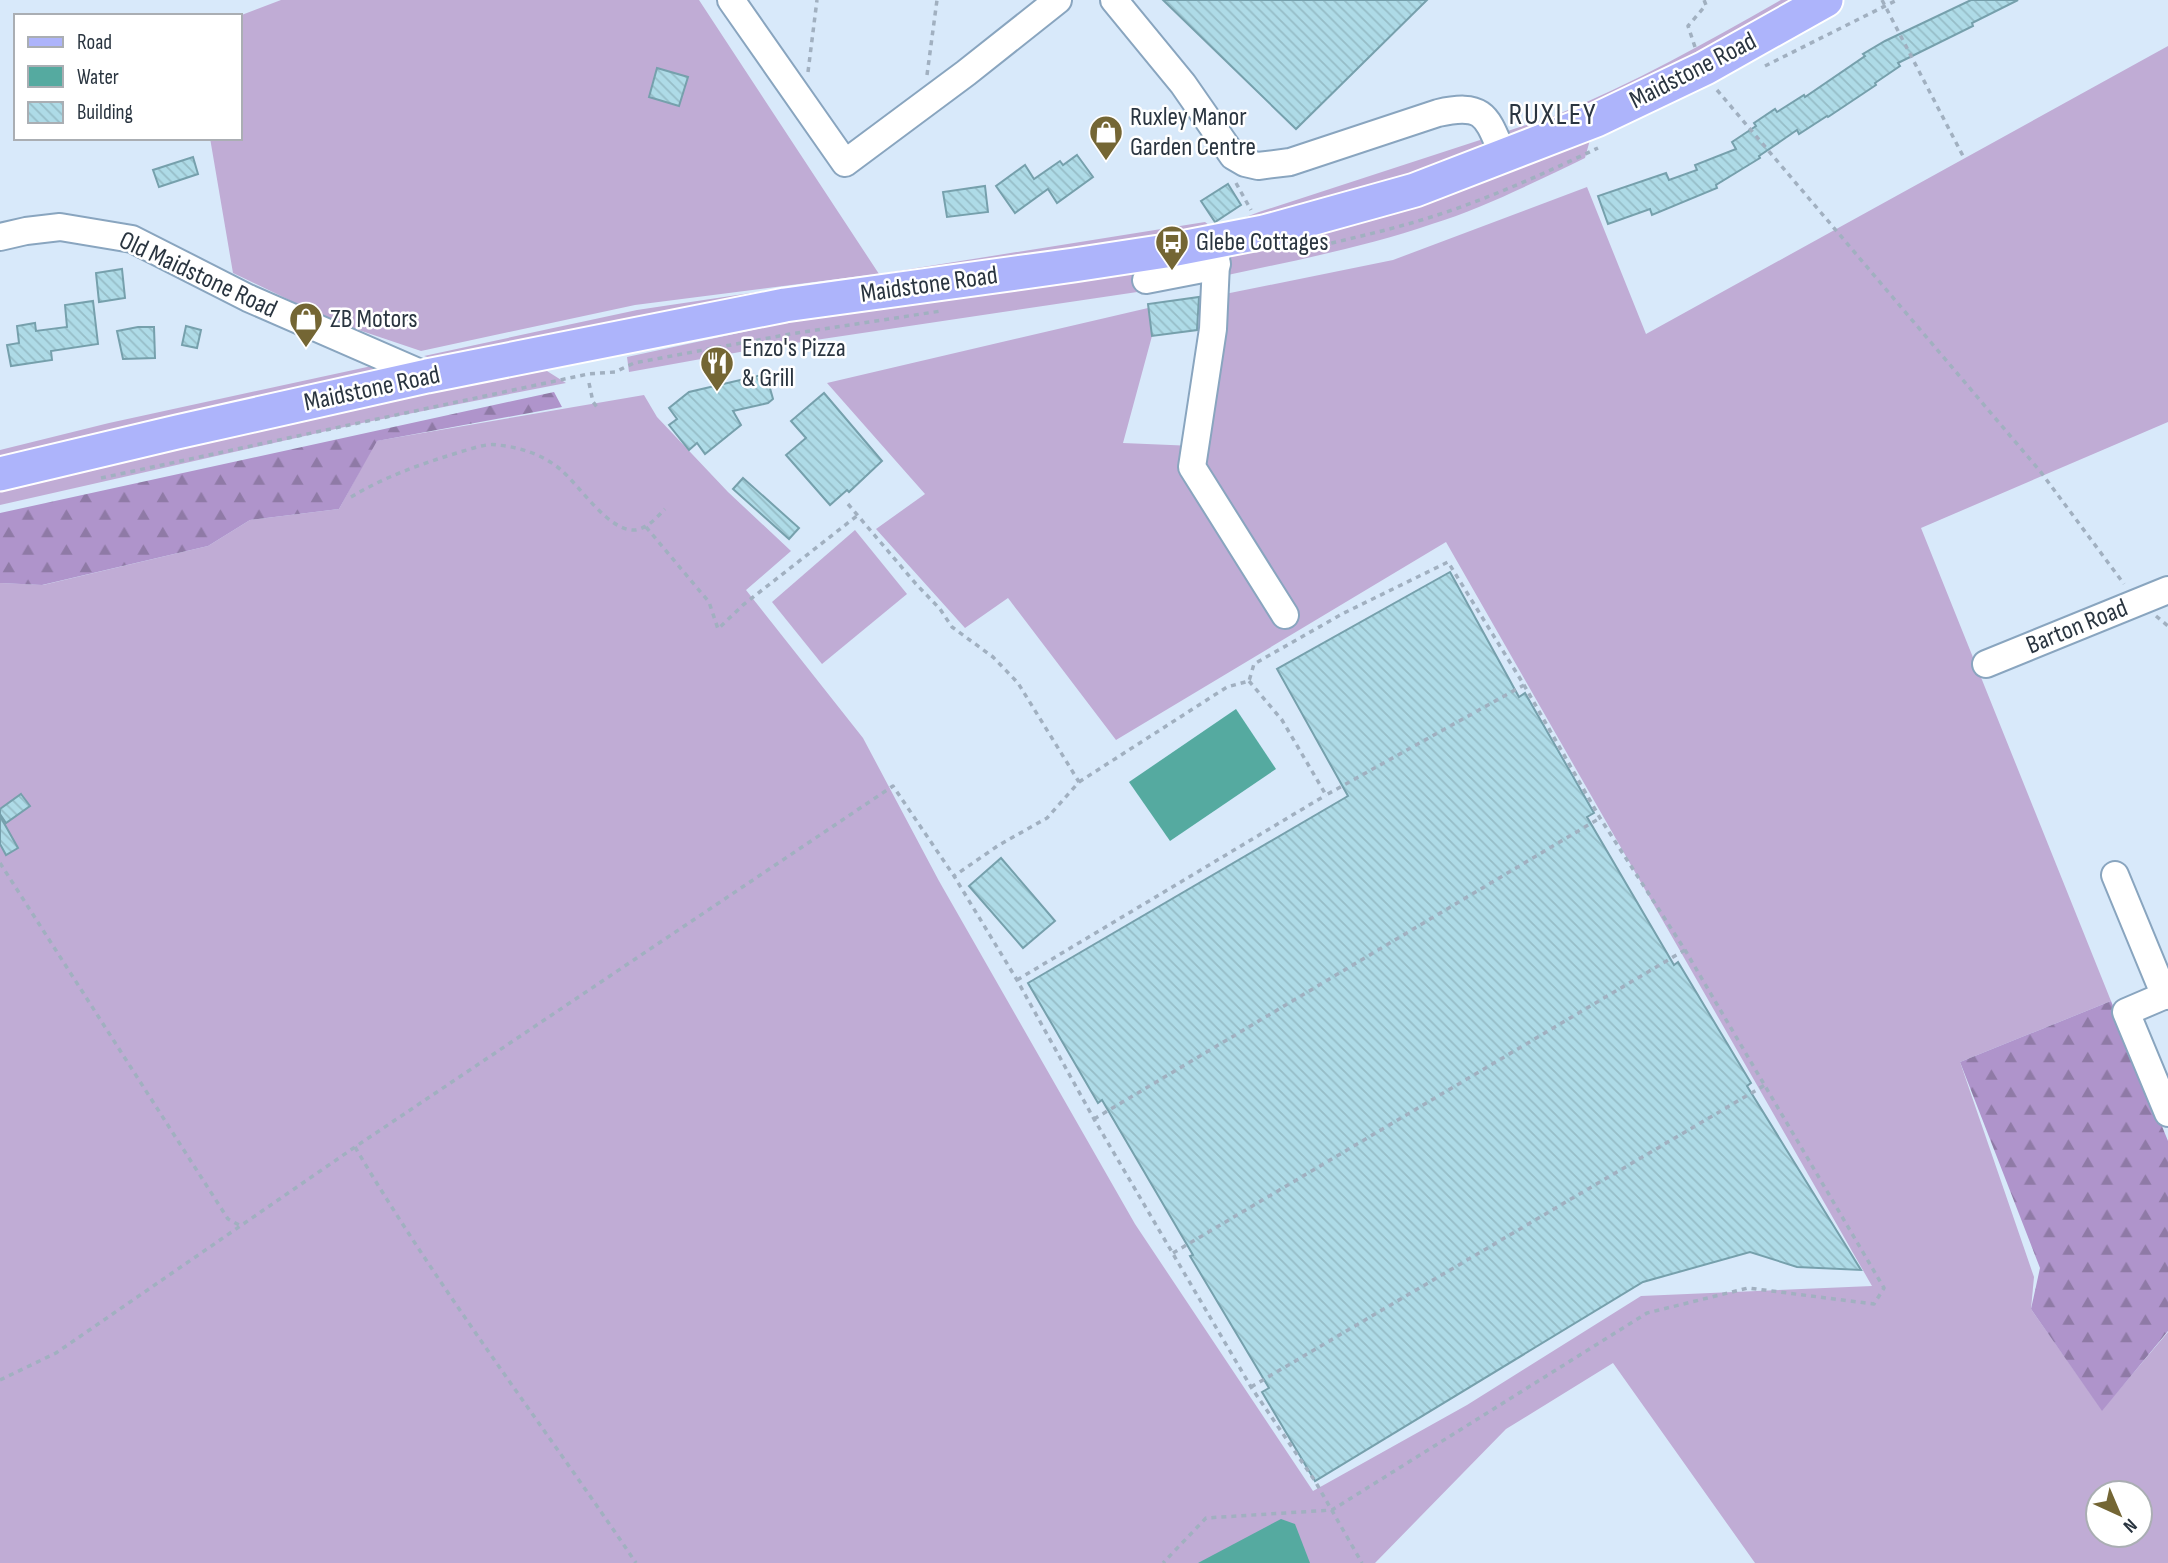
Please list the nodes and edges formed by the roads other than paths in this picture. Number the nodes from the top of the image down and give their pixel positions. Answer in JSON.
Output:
{"nodes":[{"id":1,"x":731,"y":0,"type":"edge"},
{"id":2,"x":1058,"y":0,"type":"edge"},
{"id":3,"x":1114,"y":0,"type":"edge"},
{"id":4,"x":1826,"y":0,"type":"edge"},
{"id":5,"x":1504,"y":157,"type":"junction"},
{"id":6,"x":0,"y":237,"type":"edge"},
{"id":7,"x":1217,"y":252,"type":"junction"},
{"id":8,"x":1146,"y":280,"type":"dead end"},
{"id":9,"x":427,"y":376,"type":"junction"},
{"id":10,"x":0,"y":474,"type":"edge"},
{"id":11,"x":2168,"y":590,"type":"edge"},
{"id":12,"x":1284,"y":615,"type":"dead end"},
{"id":13,"x":1986,"y":664,"type":"dead end"},
{"id":14,"x":2115,"y":874,"type":"dead end"},
{"id":15,"x":2166,"y":995,"type":"edge"},
{"id":16,"x":2168,"y":1113,"type":"edge"}],
"edges":[{"from":1,"to":2,"type":"street"},
{"from":3,"to":5,"type":"street"},
{"from":4,"to":5,"type":"main road","name":"Maidstone Road"},
{"from":5,"to":7,"type":"main road","name":"Maidstone Road"},
{"from":6,"to":9,"type":"street","name":"Old Maidstone Road"},
{"from":7,"to":8,"type":"street"},
{"from":7,"to":9,"type":"main road","name":"Maidstone Road"},
{"from":7,"to":12,"type":"street"},
{"from":9,"to":10,"type":"main road","name":"Maidstone Road"},
{"from":11,"to":13,"type":"street","name":"Barton Road"},
{"from":14,"to":15,"type":"street"},
{"from":15,"to":16,"type":"street"}]}
